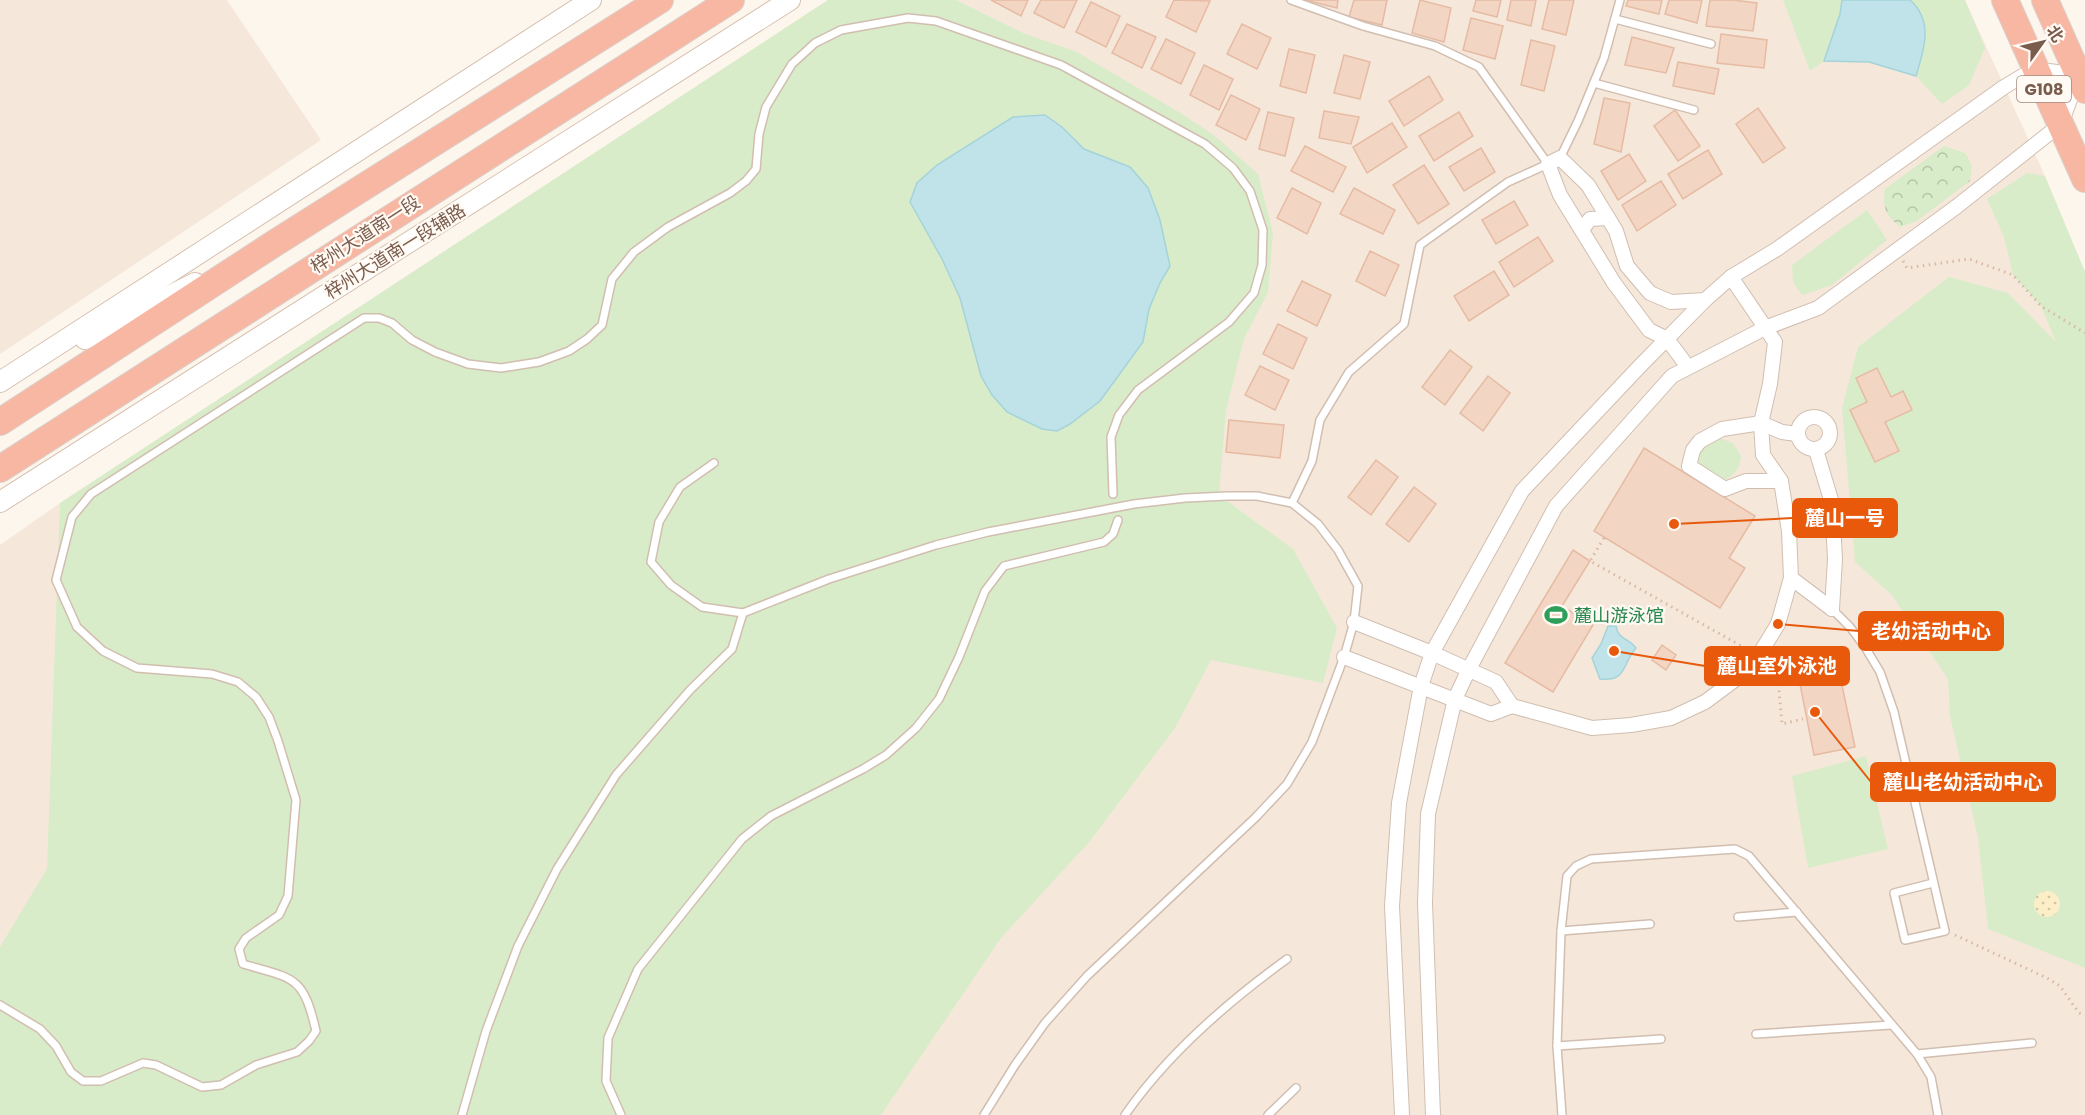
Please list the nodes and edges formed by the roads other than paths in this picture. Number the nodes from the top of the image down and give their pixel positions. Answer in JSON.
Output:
{"nodes":[{"id":1,"x":591,"y":0,"type":"edge"},
{"id":2,"x":660,"y":0,"type":"edge"},
{"id":3,"x":731,"y":0,"type":"edge"},
{"id":4,"x":790,"y":0,"type":"edge"},
{"id":5,"x":1291,"y":0,"type":"edge"},
{"id":6,"x":1620,"y":0,"type":"edge"},
{"id":7,"x":2005,"y":0,"type":"edge"},
{"id":8,"x":2045,"y":0,"type":"edge"},
{"id":9,"x":1615,"y":19,"type":"junction"},
{"id":10,"x":1711,"y":44,"type":"dead end"},
{"id":11,"x":2034,"y":69,"type":"junction"},
{"id":12,"x":2083,"y":78,"type":"edge"},
{"id":13,"x":1594,"y":83,"type":"junction"},
{"id":14,"x":1694,"y":110,"type":"dead end"},
{"id":15,"x":2061,"y":124,"type":"junction"},
{"id":16,"x":1554,"y":161,"type":"junction"},
{"id":17,"x":2085,"y":178,"type":"edge"},
{"id":18,"x":1608,"y":218,"type":"junction"},
{"id":19,"x":1582,"y":230,"type":"junction"},
{"id":20,"x":275,"y":243,"type":"junction"},
{"id":21,"x":1731,"y":277,"type":"junction"},
{"id":22,"x":1705,"y":300,"type":"junction"},
{"id":23,"x":1765,"y":328,"type":"junction"},
{"id":24,"x":1667,"y":339,"type":"junction"},
{"id":25,"x":1688,"y":368,"type":"junction"},
{"id":26,"x":0,"y":382,"type":"edge"},
{"id":27,"x":0,"y":422,"type":"edge"},
{"id":28,"x":1761,"y":423,"type":"junction"},
{"id":29,"x":1797,"y":434,"type":"junction"},
{"id":30,"x":1816,"y":450,"type":"junction"},
{"id":31,"x":714,"y":462,"type":"dead end"},
{"id":32,"x":0,"y":469,"type":"edge"},
{"id":33,"x":1781,"y":481,"type":"junction"},
{"id":34,"x":1113,"y":494,"type":"dead end"},
{"id":35,"x":0,"y":502,"type":"edge"},
{"id":36,"x":1292,"y":503,"type":"junction"},
{"id":37,"x":1118,"y":520,"type":"dead end"},
{"id":38,"x":1791,"y":578,"type":"junction"},
{"id":39,"x":1832,"y":609,"type":"junction"},
{"id":40,"x":743,"y":613,"type":"junction"},
{"id":41,"x":1353,"y":622,"type":"junction"},
{"id":42,"x":1432,"y":653,"type":"junction"},
{"id":43,"x":1344,"y":657,"type":"junction"},
{"id":44,"x":1468,"y":669,"type":"junction"},
{"id":45,"x":1421,"y":686,"type":"junction"},
{"id":46,"x":1455,"y":699,"type":"junction"},
{"id":47,"x":1512,"y":706,"type":"junction"},
{"id":48,"x":1933,"y":883,"type":"junction"},
{"id":49,"x":1797,"y":912,"type":"junction"},
{"id":50,"x":1738,"y":917,"type":"dead end"},
{"id":51,"x":1650,"y":924,"type":"dead end"},
{"id":52,"x":1561,"y":931,"type":"junction"},
{"id":53,"x":1287,"y":959,"type":"dead end"},
{"id":54,"x":0,"y":1005,"type":"edge"},
{"id":55,"x":1891,"y":1025,"type":"junction"},
{"id":56,"x":1756,"y":1034,"type":"dead end"},
{"id":57,"x":1661,"y":1039,"type":"dead end"},
{"id":58,"x":2032,"y":1043,"type":"dead end"},
{"id":59,"x":1557,"y":1046,"type":"junction"},
{"id":60,"x":1917,"y":1054,"type":"junction"},
{"id":61,"x":1296,"y":1088,"type":"dead end"},
{"id":62,"x":462,"y":1115,"type":"edge"},
{"id":63,"x":621,"y":1115,"type":"edge"},
{"id":64,"x":984,"y":1115,"type":"edge"},
{"id":65,"x":1125,"y":1115,"type":"edge"},
{"id":66,"x":1268,"y":1115,"type":"edge"},
{"id":67,"x":1402,"y":1115,"type":"edge"},
{"id":68,"x":1433,"y":1115,"type":"edge"},
{"id":69,"x":1562,"y":1115,"type":"edge"},
{"id":70,"x":1938,"y":1115,"type":"edge"}],
"edges":[{"from":1,"to":26,"type":"main road"},
{"from":2,"to":20,"type":"highway"},
{"from":3,"to":32,"type":"highway","name":"梓州大道南一段"},
{"from":4,"to":35,"type":"main road","name":"梓州大道南一段辅路"},
{"from":5,"to":16,"type":"lane"},
{"from":6,"to":9,"type":"lane"},
{"from":7,"to":11,"type":"highway","number":"G108"},
{"from":8,"to":12,"type":"highway","number":"G108"},
{"from":9,"to":10,"type":"lane"},
{"from":9,"to":13,"type":"lane"},
{"from":11,"to":12,"type":"street"},
{"from":11,"to":15,"type":"highway","number":"G108"},
{"from":11,"to":21,"type":"street"},
{"from":12,"to":15,"type":"street"},
{"from":13,"to":14,"type":"lane"},
{"from":13,"to":16,"type":"lane"},
{"from":15,"to":17,"type":"highway","number":"G108"},
{"from":15,"to":23,"type":"street"},
{"from":16,"to":18,"type":"street"},
{"from":16,"to":19,"type":"street"},
{"from":16,"to":36,"type":"lane"},
{"from":18,"to":19,"type":"street"},
{"from":18,"to":22,"type":"street"},
{"from":19,"to":24,"type":"street"},
{"from":20,"to":26,"type":"main road"},
{"from":20,"to":27,"type":"highway"},
{"from":21,"to":22,"type":"street"},
{"from":21,"to":23,"type":"street"},
{"from":22,"to":24,"type":"street"},
{"from":23,"to":25,"type":"street"},
{"from":23,"to":28,"type":"street"},
{"from":24,"to":25,"type":"street"},
{"from":24,"to":42,"type":"street"},
{"from":25,"to":44,"type":"street"},
{"from":28,"to":29,"type":"street"},
{"from":28,"to":33,"type":"street"},
{"from":28,"to":33,"type":"street"},
{"from":29,"to":30,"type":"street"},
{"from":29,"to":30,"type":"street"},
{"from":30,"to":39,"type":"street"},
{"from":31,"to":40,"type":"lane"},
{"from":33,"to":38,"type":"street"},
{"from":34,"to":54,"type":"lane"},
{"from":36,"to":40,"type":"lane"},
{"from":36,"to":41,"type":"lane"},
{"from":37,"to":63,"type":"lane"},
{"from":38,"to":39,"type":"street"},
{"from":38,"to":47,"type":"street"},
{"from":39,"to":48,"type":"lane"},
{"from":40,"to":62,"type":"lane"},
{"from":41,"to":42,"type":"street"},
{"from":41,"to":43,"type":"lane"},
{"from":42,"to":44,"type":"street"},
{"from":42,"to":45,"type":"street"},
{"from":43,"to":45,"type":"street"},
{"from":43,"to":64,"type":"lane"},
{"from":44,"to":46,"type":"street"},
{"from":44,"to":47,"type":"street"},
{"from":45,"to":46,"type":"street"},
{"from":45,"to":67,"type":"street"},
{"from":46,"to":47,"type":"street"},
{"from":46,"to":68,"type":"street"},
{"from":48,"to":48,"type":"lane"},
{"from":49,"to":50,"type":"lane"},
{"from":49,"to":52,"type":"lane"},
{"from":49,"to":55,"type":"lane"},
{"from":51,"to":52,"type":"lane"},
{"from":52,"to":59,"type":"lane"},
{"from":53,"to":65,"type":"lane"},
{"from":55,"to":56,"type":"lane"},
{"from":55,"to":60,"type":"lane"},
{"from":57,"to":59,"type":"lane"},
{"from":58,"to":60,"type":"lane"},
{"from":59,"to":69,"type":"lane"},
{"from":60,"to":70,"type":"lane"},
{"from":61,"to":66,"type":"lane"}]}
